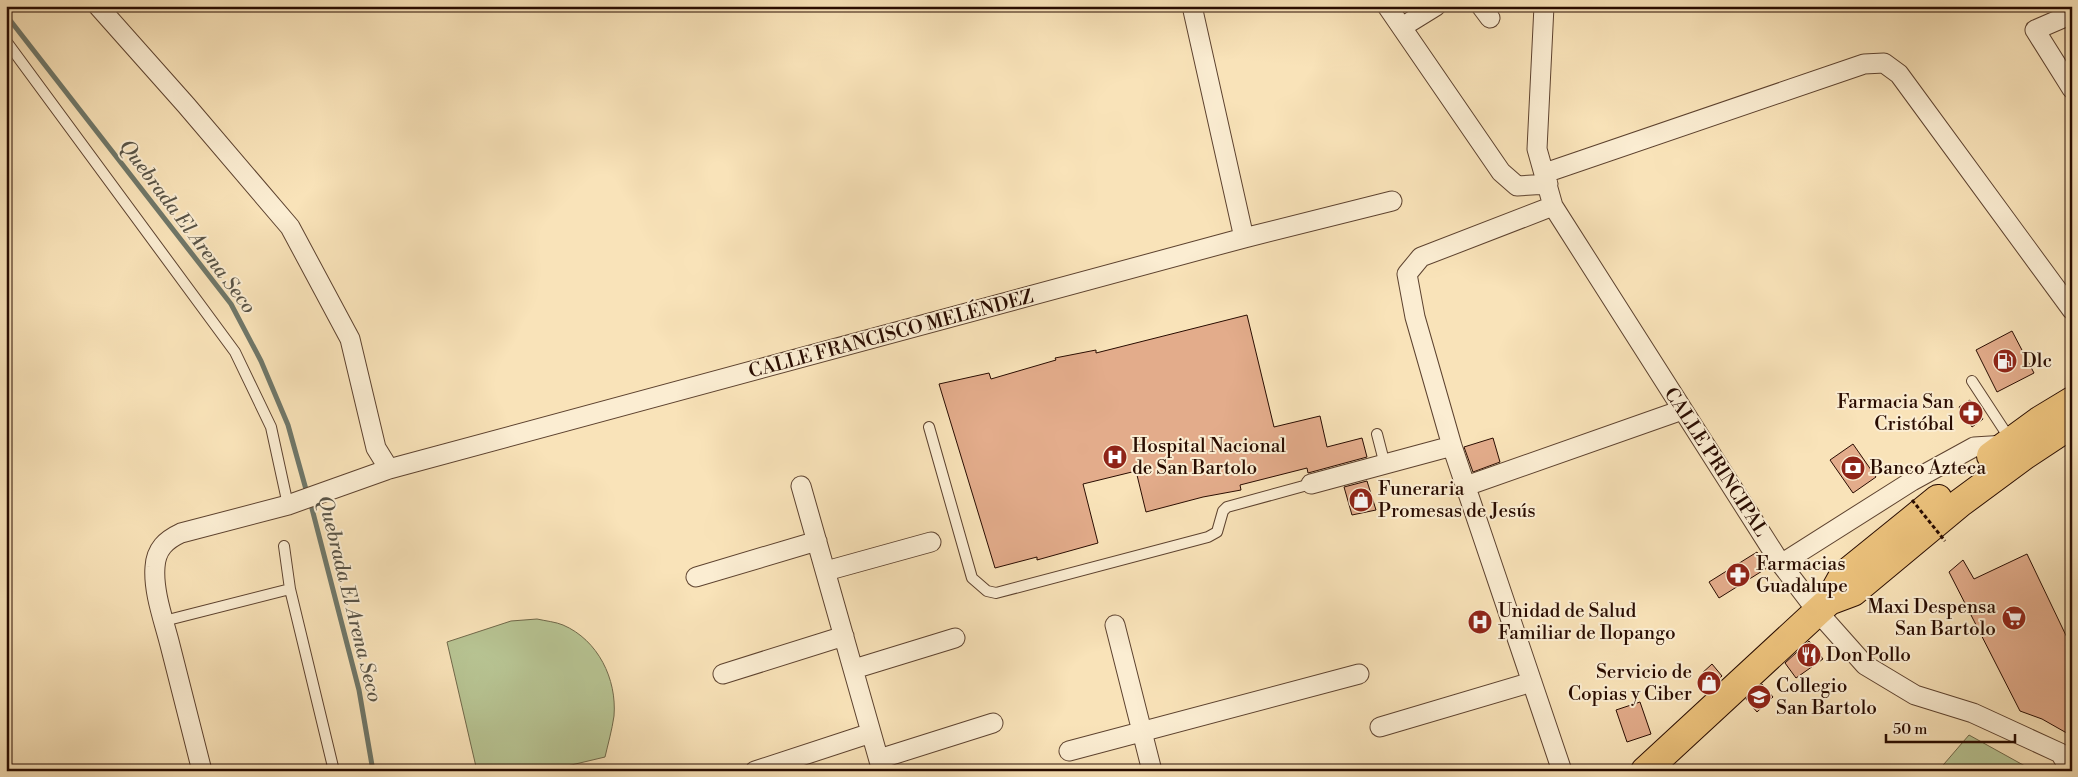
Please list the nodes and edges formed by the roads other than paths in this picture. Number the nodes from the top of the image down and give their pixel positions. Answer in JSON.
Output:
{"nodes":[{"id":1,"x":98,"y":6,"type":"edge"},
{"id":2,"x":1192,"y":6,"type":"edge"},
{"id":3,"x":1387,"y":6,"type":"edge"},
{"id":4,"x":1436,"y":6,"type":"edge"},
{"id":5,"x":1544,"y":6,"type":"edge"},
{"id":6,"x":2072,"y":14,"type":"edge"},
{"id":7,"x":1402,"y":27,"type":"junction"},
{"id":8,"x":6,"y":41,"type":"edge"},
{"id":9,"x":2072,"y":89,"type":"edge"},
{"id":10,"x":1546,"y":178,"type":"junction"},
{"id":11,"x":1392,"y":201,"type":"dead end"},
{"id":12,"x":1554,"y":206,"type":"junction"},
{"id":13,"x":1244,"y":238,"type":"junction"},
{"id":14,"x":2072,"y":310,"type":"edge"},
{"id":15,"x":1972,"y":381,"type":"dead end"},
{"id":16,"x":2072,"y":401,"type":"edge"},
{"id":17,"x":1682,"y":410,"type":"junction"},
{"id":18,"x":2072,"y":424,"type":"edge"},
{"id":19,"x":929,"y":427,"type":"dead end"},
{"id":20,"x":1377,"y":434,"type":"dead end"},
{"id":21,"x":1452,"y":446,"type":"junction"},
{"id":22,"x":2014,"y":447,"type":"junction"},
{"id":23,"x":1385,"y":465,"type":"junction"},
{"id":24,"x":389,"y":469,"type":"junction"},
{"id":25,"x":1311,"y":484,"type":"joint"},
{"id":26,"x":802,"y":486,"type":"dead end"},
{"id":27,"x":1466,"y":486,"type":"junction"},
{"id":28,"x":293,"y":504,"type":"junction"},
{"id":29,"x":818,"y":541,"type":"junction"},
{"id":30,"x":932,"y":542,"type":"dead end"},
{"id":31,"x":284,"y":546,"type":"dead end"},
{"id":32,"x":1781,"y":564,"type":"junction"},
{"id":33,"x":826,"y":571,"type":"junction"},
{"id":34,"x":696,"y":577,"type":"dead end"},
{"id":35,"x":290,"y":590,"type":"junction"},
{"id":36,"x":1823,"y":606,"type":"junction"},
{"id":37,"x":164,"y":621,"type":"junction"},
{"id":38,"x":1115,"y":625,"type":"dead end"},
{"id":39,"x":844,"y":636,"type":"junction"},
{"id":40,"x":955,"y":638,"type":"dead end"},
{"id":41,"x":854,"y":669,"type":"junction"},
{"id":42,"x":723,"y":674,"type":"dead end"},
{"id":43,"x":1359,"y":674,"type":"dead end"},
{"id":44,"x":1532,"y":682,"type":"junction"},
{"id":45,"x":993,"y":723,"type":"dead end"},
{"id":46,"x":1380,"y":727,"type":"dead end"},
{"id":47,"x":1142,"y":730,"type":"junction"},
{"id":48,"x":871,"y":733,"type":"junction"},
{"id":49,"x":1069,"y":751,"type":"dead end"},
{"id":50,"x":880,"y":765,"type":"edge"},
{"id":51,"x":202,"y":771,"type":"edge"},
{"id":52,"x":334,"y":771,"type":"edge"},
{"id":53,"x":755,"y":771,"type":"edge"},
{"id":54,"x":1152,"y":771,"type":"edge"},
{"id":55,"x":1562,"y":771,"type":"edge"},
{"id":56,"x":1644,"y":771,"type":"edge"},
{"id":57,"x":2071,"y":771,"type":"edge"}],
"edges":[{"from":1,"to":24,"type":"street"},
{"from":2,"to":13,"type":"street"},
{"from":3,"to":7,"type":"street"},
{"from":4,"to":7,"type":"street"},
{"from":5,"to":10,"type":"street","name":"CALLE PRINCIPAL"},
{"from":6,"to":9,"type":"street"},
{"from":7,"to":10,"type":"street"},
{"from":8,"to":28,"type":"lane"},
{"from":10,"to":12,"type":"street","name":"CALLE PRINCIPAL"},
{"from":10,"to":14,"type":"street"},
{"from":11,"to":13,"type":"street","name":"CALLE FRANCISCO MELÉNDEZ"},
{"from":12,"to":17,"type":"street","name":"CALLE PRINCIPAL"},
{"from":12,"to":21,"type":"street"},
{"from":13,"to":24,"type":"street","name":"CALLE FRANCISCO MELÉNDEZ"},
{"from":15,"to":22,"type":"lane"},
{"from":16,"to":22,"type":"main road"},
{"from":17,"to":27,"type":"street"},
{"from":17,"to":32,"type":"street","name":"CALLE PRINCIPAL"},
{"from":18,"to":22,"type":"main road"},
{"from":19,"to":25,"type":"lane"},
{"from":20,"to":23,"type":"lane"},
{"from":21,"to":23,"type":"street"},
{"from":21,"to":27,"type":"street"},
{"from":22,"to":32,"type":"street"},
{"from":22,"to":36,"type":"main road"},
{"from":22,"to":36,"type":"main road"},
{"from":23,"to":25,"type":"street"},
{"from":24,"to":28,"type":"street","name":"CALLE FRANCISCO MELÉNDEZ"},
{"from":26,"to":29,"type":"street"},
{"from":27,"to":44,"type":"street"},
{"from":28,"to":37,"type":"street","name":"CALLE FRANCISCO MELÉNDEZ"},
{"from":29,"to":33,"type":"street"},
{"from":29,"to":34,"type":"street"},
{"from":30,"to":33,"type":"street"},
{"from":31,"to":35,"type":"lane"},
{"from":32,"to":36,"type":"street","name":"CALLE PRINCIPAL"},
{"from":33,"to":39,"type":"street"},
{"from":35,"to":37,"type":"lane"},
{"from":35,"to":52,"type":"lane"},
{"from":36,"to":56,"type":"main road"},
{"from":36,"to":57,"type":"street","name":"CALLE PRINCIPAL"},
{"from":37,"to":51,"type":"street","name":"CALLE FRANCISCO MELÉNDEZ"},
{"from":38,"to":47,"type":"street"},
{"from":39,"to":41,"type":"street"},
{"from":39,"to":42,"type":"street"},
{"from":40,"to":41,"type":"street"},
{"from":41,"to":48,"type":"street"},
{"from":43,"to":47,"type":"street"},
{"from":44,"to":46,"type":"street"},
{"from":44,"to":55,"type":"street"},
{"from":45,"to":50,"type":"street"},
{"from":47,"to":49,"type":"street"},
{"from":47,"to":54,"type":"street"},
{"from":48,"to":50,"type":"street"},
{"from":48,"to":53,"type":"street"}]}
